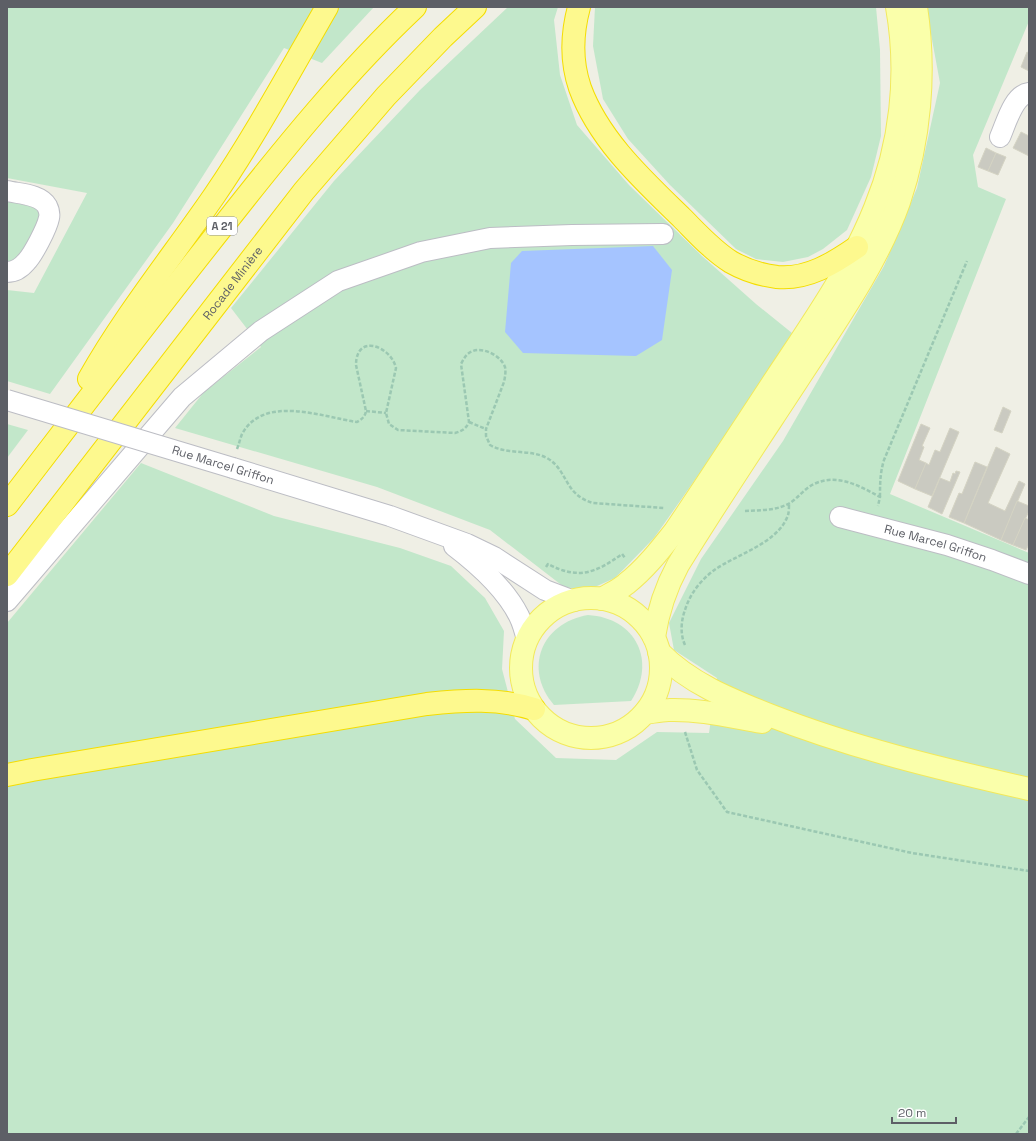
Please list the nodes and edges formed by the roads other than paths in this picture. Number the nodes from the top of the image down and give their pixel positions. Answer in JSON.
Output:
{"nodes":[{"id":1,"x":327,"y":7,"type":"edge"},
{"id":2,"x":415,"y":7,"type":"edge"},
{"id":3,"x":475,"y":7,"type":"edge"},
{"id":4,"x":579,"y":7,"type":"edge"},
{"id":5,"x":897,"y":7,"type":"edge"},
{"id":6,"x":916,"y":7,"type":"edge"},
{"id":7,"x":1029,"y":93,"type":"edge"},
{"id":8,"x":1000,"y":138,"type":"dead end"},
{"id":9,"x":7,"y":191,"type":"edge"},
{"id":10,"x":663,"y":234,"type":"dead end"},
{"id":11,"x":858,"y":247,"type":"junction"},
{"id":12,"x":7,"y":272,"type":"edge"},
{"id":13,"x":7,"y":400,"type":"edge"},
{"id":14,"x":44,"y":458,"type":"junction"},
{"id":15,"x":7,"y":505,"type":"edge"},
{"id":16,"x":840,"y":517,"type":"dead end"},
{"id":17,"x":438,"y":534,"type":"junction"},
{"id":18,"x":1029,"y":574,"type":"edge"},
{"id":19,"x":7,"y":575,"type":"edge"},
{"id":20,"x":602,"y":599,"type":"junction"},
{"id":21,"x":574,"y":600,"type":"junction"},
{"id":22,"x":7,"y":601,"type":"edge"},
{"id":23,"x":527,"y":640,"type":"junction"},
{"id":24,"x":656,"y":644,"type":"junction"},
{"id":25,"x":534,"y":709,"type":"junction"},
{"id":26,"x":645,"y":713,"type":"junction"},
{"id":27,"x":809,"y":731,"type":"junction"},
{"id":28,"x":7,"y":775,"type":"edge"},
{"id":29,"x":1029,"y":789,"type":"edge"}],
"edges":[{"from":1,"to":14,"type":"highway"},
{"from":2,"to":14,"type":"highway","number":"A 21"},
{"from":3,"to":19,"type":"highway","name":"Rocade Minière"},
{"from":4,"to":11,"type":"highway"},
{"from":5,"to":11,"type":"main road"},
{"from":6,"to":24,"type":"main road"},
{"from":7,"to":8,"type":"street"},
{"from":9,"to":12,"type":"street"},
{"from":10,"to":22,"type":"street"},
{"from":11,"to":20,"type":"main road"},
{"from":13,"to":17,"type":"street","name":"Rue Marcel Griffon","bridge":true},
{"from":14,"to":15,"type":"highway","number":"A 21"},
{"from":16,"to":18,"type":"street","name":"Rue Marcel Griffon"},
{"from":17,"to":21,"type":"street","name":"Rue Marcel Griffon"},
{"from":17,"to":23,"type":"street","name":"Rue Marcel Griffon"},
{"from":20,"to":21,"type":"main road"},
{"from":20,"to":24,"type":"main road"},
{"from":21,"to":23,"type":"main road"},
{"from":23,"to":25,"type":"main road"},
{"from":24,"to":26,"type":"main road"},
{"from":24,"to":27,"type":"main road"},
{"from":25,"to":26,"type":"main road"},
{"from":25,"to":28,"type":"highway"},
{"from":26,"to":27,"type":"main road"},
{"from":27,"to":29,"type":"main road"}]}
